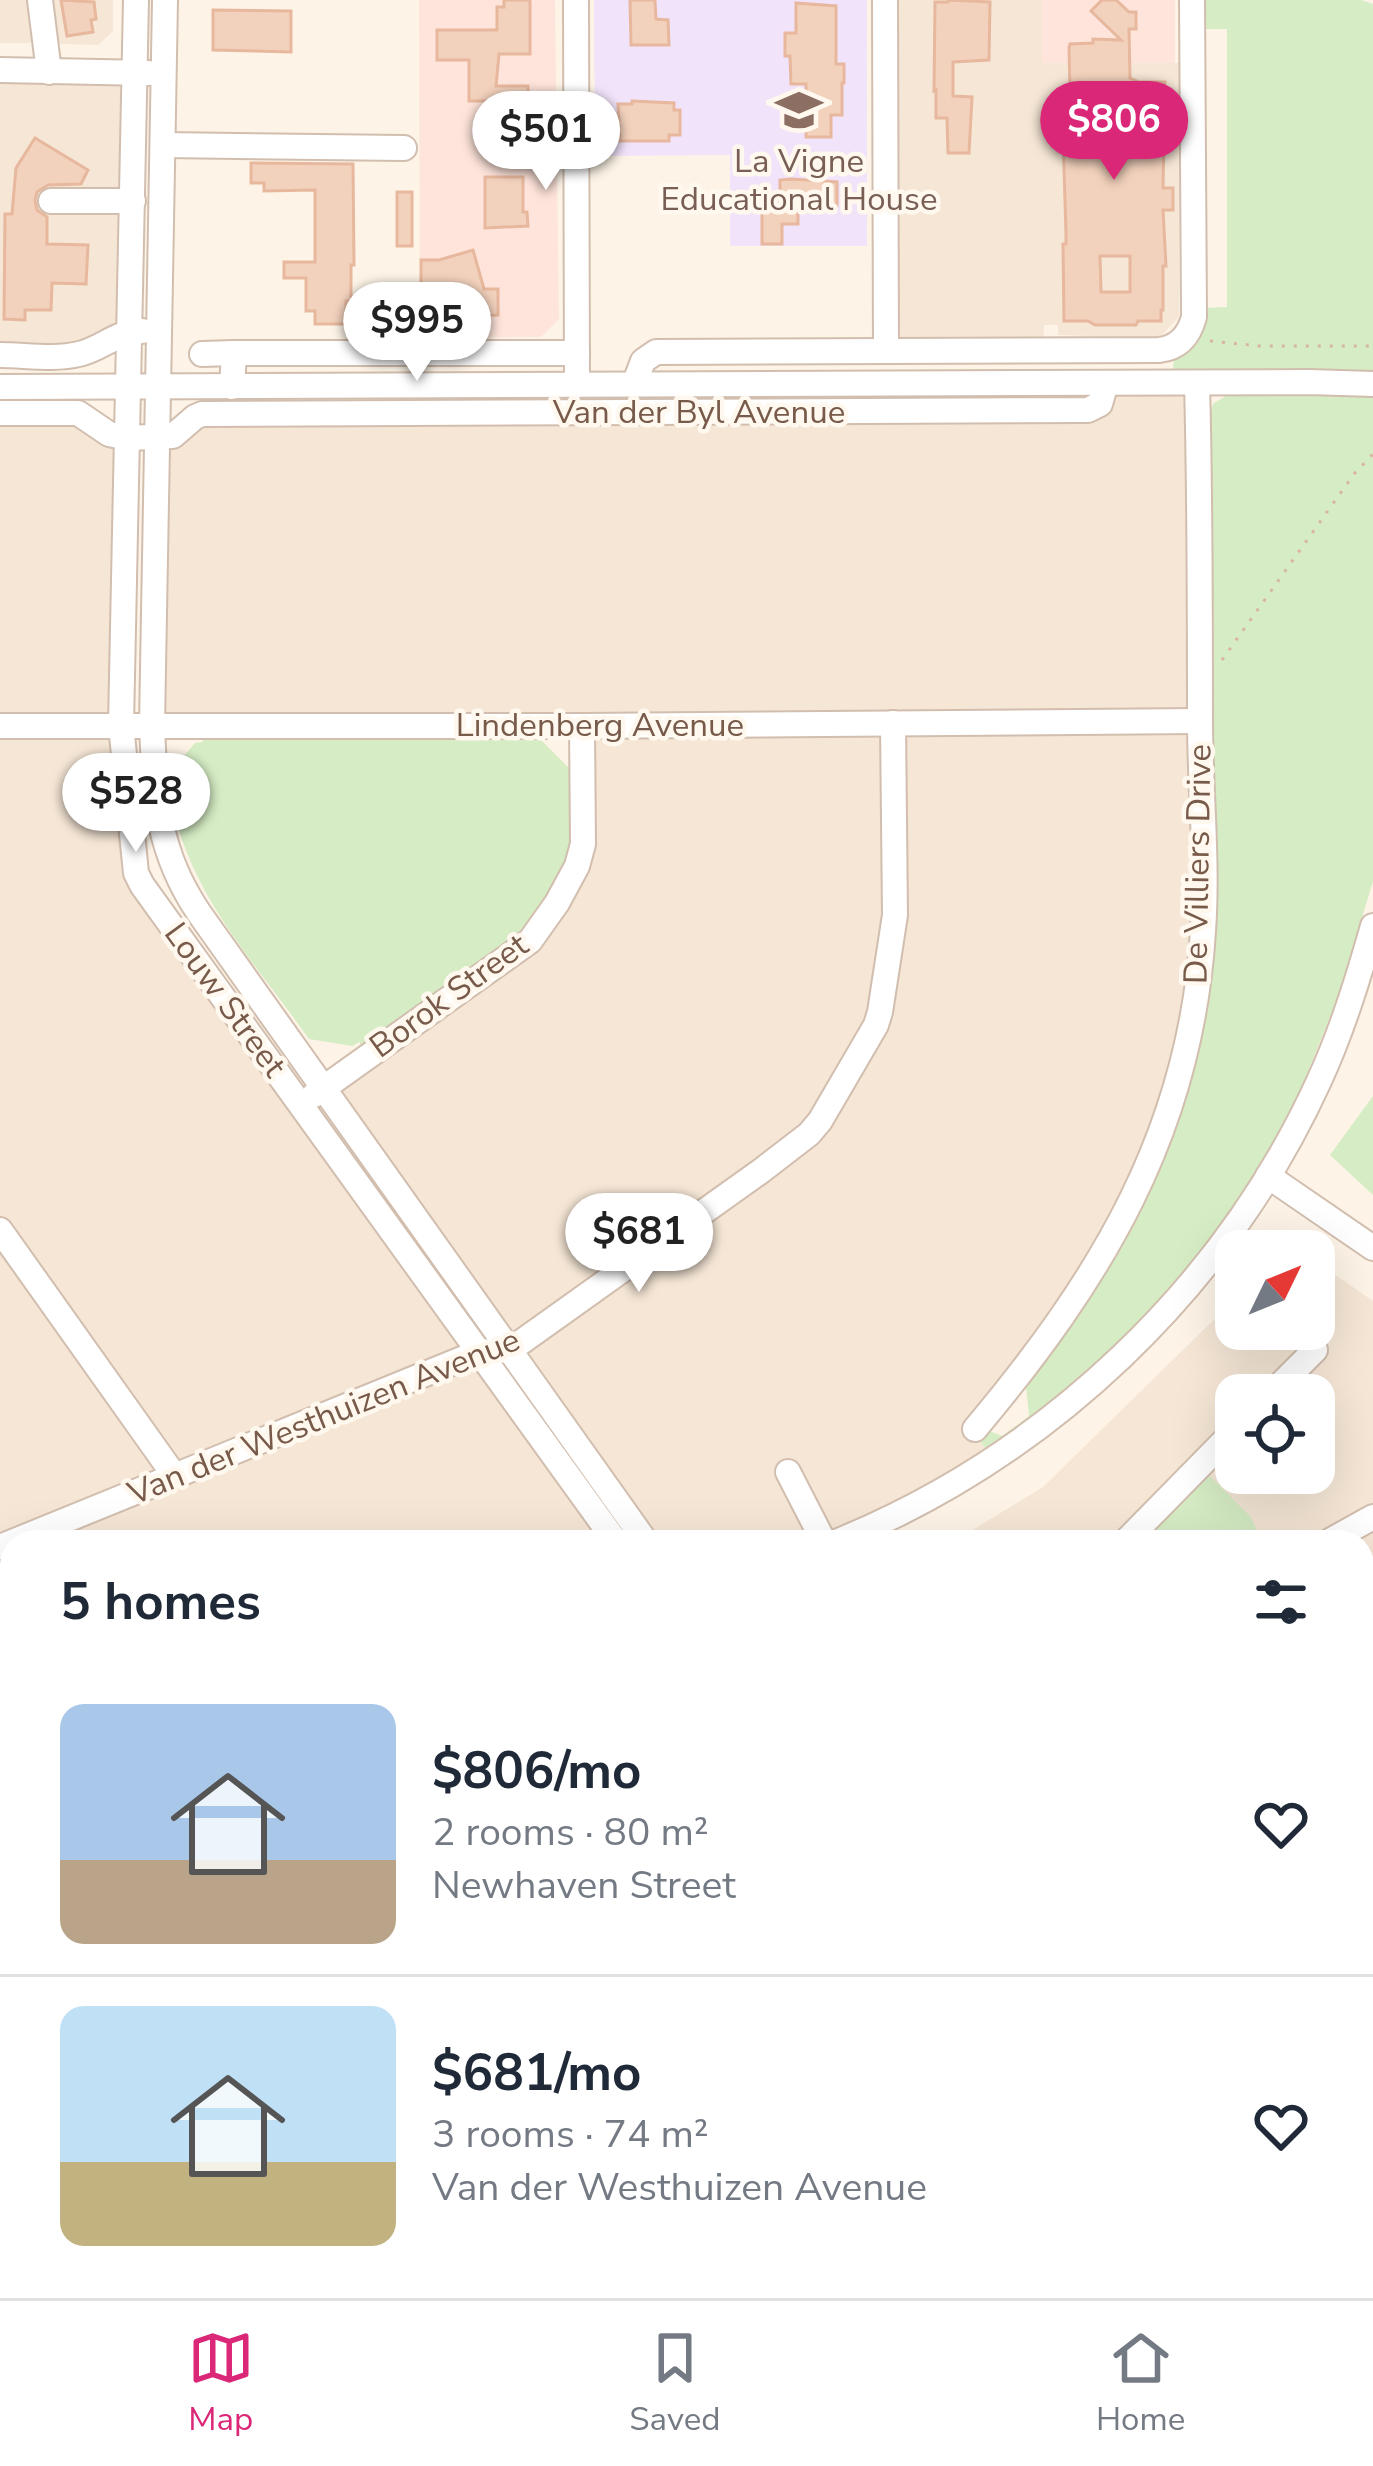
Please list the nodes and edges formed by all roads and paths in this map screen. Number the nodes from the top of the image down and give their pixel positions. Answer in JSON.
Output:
{"nodes":[{"id":1,"x":40,"y":0,"type":"edge"},
{"id":2,"x":136,"y":0,"type":"edge"},
{"id":3,"x":165,"y":0,"type":"edge"},
{"id":4,"x":576,"y":0,"type":"edge"},
{"id":5,"x":884,"y":0,"type":"edge"},
{"id":6,"x":1192,"y":0,"type":"edge"},
{"id":7,"x":0,"y":70,"type":"edge"},
{"id":8,"x":49,"y":71,"type":"junction"},
{"id":9,"x":135,"y":73,"type":"junction"},
{"id":10,"x":164,"y":74,"type":"junction"},
{"id":11,"x":163,"y":145,"type":"junction"},
{"id":12,"x":404,"y":148,"type":"dead end"},
{"id":13,"x":51,"y":201,"type":"dead end"},
{"id":14,"x":133,"y":201,"type":"junction"},
{"id":15,"x":160,"y":331,"type":"junction"},
{"id":16,"x":130,"y":332,"type":"junction"},
{"id":17,"x":1184,"y":338,"type":"junction"},
{"id":18,"x":1373,"y":346,"type":"edge"},
{"id":19,"x":886,"y":351,"type":"junction"},
{"id":20,"x":202,"y":353,"type":"dead end"},
{"id":21,"x":234,"y":353,"type":"junction"},
{"id":22,"x":577,"y":353,"type":"junction"},
{"id":23,"x":0,"y":356,"type":"edge"},
{"id":24,"x":1106,"y":382,"type":"junction"},
{"id":25,"x":1197,"y":382,"type":"junction"},
{"id":26,"x":577,"y":385,"type":"junction"},
{"id":27,"x":634,"y":385,"type":"junction"},
{"id":28,"x":1373,"y":385,"type":"edge"},
{"id":29,"x":0,"y":387,"type":"edge"},
{"id":30,"x":129,"y":387,"type":"junction"},
{"id":31,"x":158,"y":387,"type":"junction"},
{"id":32,"x":232,"y":387,"type":"junction"},
{"id":33,"x":0,"y":413,"type":"edge"},
{"id":34,"x":128,"y":438,"type":"junction"},
{"id":35,"x":155,"y":438,"type":"junction"},
{"id":36,"x":1373,"y":454,"type":"edge"},
{"id":37,"x":1201,"y":681,"type":"junction"},
{"id":38,"x":1200,"y":721,"type":"junction"},
{"id":39,"x":893,"y":724,"type":"junction"},
{"id":40,"x":0,"y":725,"type":"edge"},
{"id":41,"x":121,"y":725,"type":"junction"},
{"id":42,"x":152,"y":725,"type":"junction"},
{"id":43,"x":582,"y":726,"type":"junction"},
{"id":44,"x":1373,"y":926,"type":"edge"},
{"id":45,"x":323,"y":1088,"type":"junction"},
{"id":46,"x":300,"y":1104,"type":"junction"},
{"id":47,"x":1268,"y":1176,"type":"junction"},
{"id":48,"x":0,"y":1230,"type":"edge"},
{"id":49,"x":1373,"y":1248,"type":"edge"},
{"id":50,"x":510,"y":1350,"type":"junction"},
{"id":51,"x":1315,"y":1350,"type":"dead end"},
{"id":52,"x":479,"y":1352,"type":"junction"},
{"id":53,"x":1291,"y":1374,"type":"edge"},
{"id":54,"x":975,"y":1429,"type":"dead end"},
{"id":55,"x":1215,"y":1450,"type":"edge"},
{"id":56,"x":788,"y":1472,"type":"dead end"},
{"id":57,"x":174,"y":1475,"type":"junction"},
{"id":58,"x":39,"y":1530,"type":"edge"},
{"id":59,"x":607,"y":1530,"type":"edge"},
{"id":60,"x":638,"y":1530,"type":"edge"},
{"id":61,"x":818,"y":1530,"type":"edge"},
{"id":62,"x":863,"y":1530,"type":"edge"},
{"id":63,"x":1137,"y":1530,"type":"edge"}],
"edges":[{"from":1,"to":8,"type":"street"},
{"from":2,"to":9,"type":"street","name":"Louw Street"},
{"from":3,"to":10,"type":"street","name":"Louw Street"},
{"from":4,"to":22,"type":"street"},
{"from":5,"to":19,"type":"street"},
{"from":6,"to":17,"type":"street"},
{"from":7,"to":8,"type":"street"},
{"from":8,"to":9,"type":"street"},
{"from":9,"to":10,"type":"street"},
{"from":9,"to":14,"type":"street","name":"Louw Street"},
{"from":10,"to":11,"type":"street","name":"Louw Street"},
{"from":11,"to":12,"type":"street"},
{"from":11,"to":15,"type":"street","name":"Louw Street"},
{"from":13,"to":14,"type":"street"},
{"from":14,"to":16,"type":"street","name":"Louw Street"},
{"from":15,"to":16,"type":"street"},
{"from":15,"to":31,"type":"street","name":"Louw Street"},
{"from":16,"to":23,"type":"street"},
{"from":16,"to":30,"type":"street","name":"Louw Street"},
{"from":17,"to":18,"type":"path"},
{"from":17,"to":19,"type":"street","name":"Van der Byl Avenue"},
{"from":19,"to":27,"type":"street","name":"Van der Byl Avenue"},
{"from":20,"to":21,"type":"street"},
{"from":21,"to":22,"type":"street"},
{"from":21,"to":32,"type":"street"},
{"from":22,"to":26,"type":"street"},
{"from":24,"to":25,"type":"street","name":"Van der Byl Avenue"},
{"from":24,"to":27,"type":"street","name":"Van der Byl Avenue"},
{"from":24,"to":35,"type":"street","name":"Van der Byl Avenue"},
{"from":25,"to":28,"type":"street","name":"Van der Byl Avenue"},
{"from":25,"to":37,"type":"street","name":"De Villiers Drive"},
{"from":26,"to":27,"type":"street","name":"Van der Byl Avenue"},
{"from":26,"to":32,"type":"street","name":"Van der Byl Avenue"},
{"from":29,"to":30,"type":"street","name":"Van der Byl Avenue"},
{"from":30,"to":31,"type":"street","name":"Van der Byl Avenue"},
{"from":30,"to":34,"type":"street","name":"Louw Street"},
{"from":31,"to":32,"type":"street","name":"Van der Byl Avenue"},
{"from":31,"to":35,"type":"street","name":"Louw Street"},
{"from":33,"to":34,"type":"street","name":"Van der Byl Avenue"},
{"from":34,"to":35,"type":"street","name":"Van der Byl Avenue"},
{"from":34,"to":41,"type":"street","name":"Louw Street"},
{"from":35,"to":42,"type":"street","name":"Louw Street"},
{"from":36,"to":37,"type":"path"},
{"from":37,"to":38,"type":"street","name":"De Villiers Drive"},
{"from":38,"to":39,"type":"street","name":"Lindenberg Avenue"},
{"from":38,"to":54,"type":"street","name":"De Villiers Drive"},
{"from":39,"to":43,"type":"street","name":"Lindenberg Avenue"},
{"from":39,"to":50,"type":"street","name":"Van der Westhuizen Avenue"},
{"from":40,"to":41,"type":"street","name":"Lindenberg Avenue"},
{"from":41,"to":42,"type":"street","name":"Lindenberg Avenue"},
{"from":41,"to":46,"type":"street","name":"Louw Street"},
{"from":42,"to":43,"type":"street","name":"Lindenberg Avenue"},
{"from":42,"to":45,"type":"street","name":"Louw Street"},
{"from":43,"to":45,"type":"street","name":"Borok Street"},
{"from":44,"to":47,"type":"street"},
{"from":45,"to":46,"type":"street","name":"Borok Street"},
{"from":45,"to":50,"type":"street","name":"Louw Street"},
{"from":46,"to":52,"type":"street","name":"Louw Street"},
{"from":47,"to":49,"type":"street"},
{"from":47,"to":62,"type":"street"},
{"from":48,"to":57,"type":"street"},
{"from":50,"to":52,"type":"street","name":"Van der Westhuizen Avenue"},
{"from":50,"to":60,"type":"street","name":"Louw Street"},
{"from":51,"to":53,"type":"street"},
{"from":52,"to":57,"type":"street","name":"Van der Westhuizen Avenue"},
{"from":52,"to":59,"type":"street","name":"Louw Street"},
{"from":55,"to":63,"type":"street"},
{"from":56,"to":61,"type":"street"},
{"from":57,"to":58,"type":"street","name":"Van der Westhuizen Avenue"}]}
